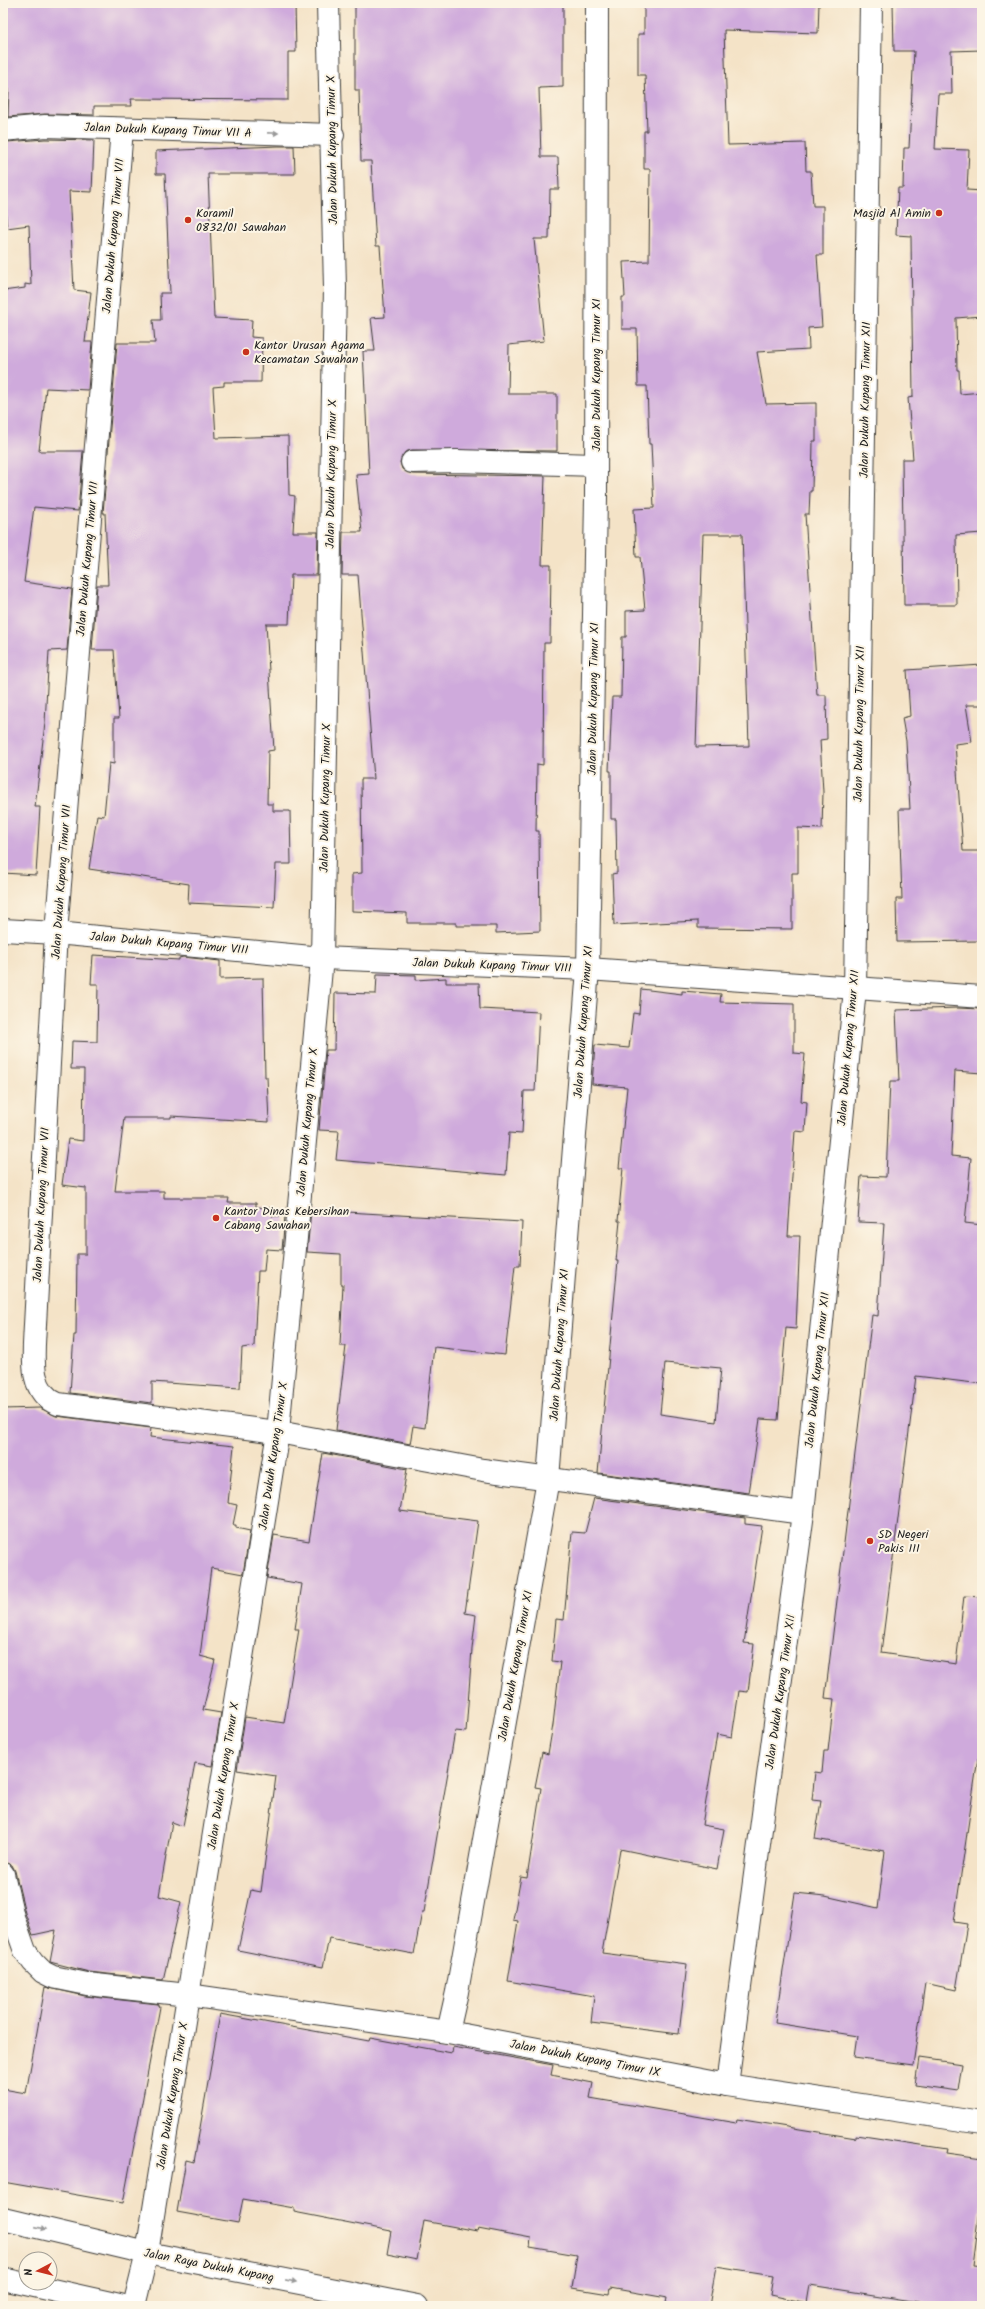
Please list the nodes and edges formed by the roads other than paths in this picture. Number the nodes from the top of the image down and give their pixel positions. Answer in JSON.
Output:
{"nodes":[{"id":1,"x":328,"y":3,"type":"edge"},
{"id":2,"x":597,"y":3,"type":"edge"},
{"id":3,"x":871,"y":3,"type":"edge"},
{"id":4,"x":122,"y":129,"type":"junction"},
{"id":5,"x":3,"y":130,"type":"edge"},
{"id":6,"x":333,"y":135,"type":"junction"},
{"id":7,"x":412,"y":462,"type":"dead end"},
{"id":8,"x":596,"y":465,"type":"junction"},
{"id":9,"x":3,"y":930,"type":"edge"},
{"id":10,"x":56,"y":933,"type":"junction"},
{"id":11,"x":322,"y":958,"type":"junction"},
{"id":12,"x":588,"y":969,"type":"junction"},
{"id":13,"x":855,"y":989,"type":"junction"},
{"id":14,"x":982,"y":996,"type":"edge"},
{"id":15,"x":278,"y":1432,"type":"junction"},
{"id":16,"x":548,"y":1479,"type":"junction"},
{"id":17,"x":803,"y":1513,"type":"junction"},
{"id":18,"x":3,"y":1874,"type":"edge"},
{"id":19,"x":188,"y":1995,"type":"junction"},
{"id":20,"x":448,"y":2032,"type":"junction"},
{"id":21,"x":727,"y":2085,"type":"junction"},
{"id":22,"x":982,"y":2123,"type":"edge"},
{"id":23,"x":3,"y":2219,"type":"edge"},
{"id":24,"x":147,"y":2253,"type":"junction"},
{"id":25,"x":3,"y":2279,"type":"edge"},
{"id":26,"x":124,"y":2306,"type":"edge"},
{"id":27,"x":134,"y":2306,"type":"edge"},
{"id":28,"x":417,"y":2306,"type":"edge"}],
"edges":[{"from":1,"to":6,"type":"street","name":"Jalan Dukuh Kupang Timur X"},
{"from":2,"to":8,"type":"street","name":"Jalan Dukuh Kupang Timur XI"},
{"from":3,"to":13,"type":"street","name":"Jalan Dukuh Kupang Timur XII"},
{"from":4,"to":5,"type":"street","name":"Jalan Dukuh Kupang Timur VII A"},
{"from":4,"to":6,"type":"street","name":"Jalan Dukuh Kupang Timur VII A","one_way":true},
{"from":4,"to":10,"type":"street","name":"Jalan Dukuh Kupang Timur VII"},
{"from":6,"to":11,"type":"street","name":"Jalan Dukuh Kupang Timur X"},
{"from":7,"to":8,"type":"street"},
{"from":8,"to":12,"type":"street","name":"Jalan Dukuh Kupang Timur XI"},
{"from":9,"to":10,"type":"street","name":"Jalan Dukuh Kupang Timur VIII"},
{"from":10,"to":11,"type":"street","name":"Jalan Dukuh Kupang Timur VIII"},
{"from":10,"to":15,"type":"street","name":"Jalan Dukuh Kupang Timur VII"},
{"from":11,"to":12,"type":"street","name":"Jalan Dukuh Kupang Timur VIII"},
{"from":11,"to":15,"type":"street","name":"Jalan Dukuh Kupang Timur X"},
{"from":12,"to":13,"type":"street","name":"Jalan Dukuh Kupang Timur VIII"},
{"from":12,"to":16,"type":"street","name":"Jalan Dukuh Kupang Timur XI"},
{"from":13,"to":14,"type":"street","name":"Jalan Dukuh Kupang Timur VIII"},
{"from":13,"to":17,"type":"street","name":"Jalan Dukuh Kupang Timur XII"},
{"from":15,"to":16,"type":"street","name":"Jalan Dukuh Kupang Timur VII"},
{"from":15,"to":19,"type":"street","name":"Jalan Dukuh Kupang Timur X"},
{"from":16,"to":17,"type":"street","name":"Jalan Dukuh Kupang Timur VII"},
{"from":16,"to":20,"type":"street","name":"Jalan Dukuh Kupang Timur XI"},
{"from":17,"to":21,"type":"street","name":"Jalan Dukuh Kupang Timur XII"},
{"from":18,"to":19,"type":"street","name":"Jalan Dukuh Kupang Timur IX"},
{"from":19,"to":20,"type":"street","name":"Jalan Dukuh Kupang Timur IX"},
{"from":19,"to":24,"type":"street","name":"Jalan Dukuh Kupang Timur X"},
{"from":20,"to":21,"type":"street","name":"Jalan Dukuh Kupang Timur IX"},
{"from":21,"to":22,"type":"street","name":"Jalan Dukuh Kupang Timur IX"},
{"from":23,"to":24,"type":"street","name":"Jalan Raya Dukuh Kupang","one_way":true},
{"from":24,"to":27,"type":"street","name":"Jalan Dukuh Kupang Timur X"},
{"from":24,"to":28,"type":"street","name":"Jalan Raya Dukuh Kupang","one_way":true},
{"from":25,"to":26,"type":"street"}]}
